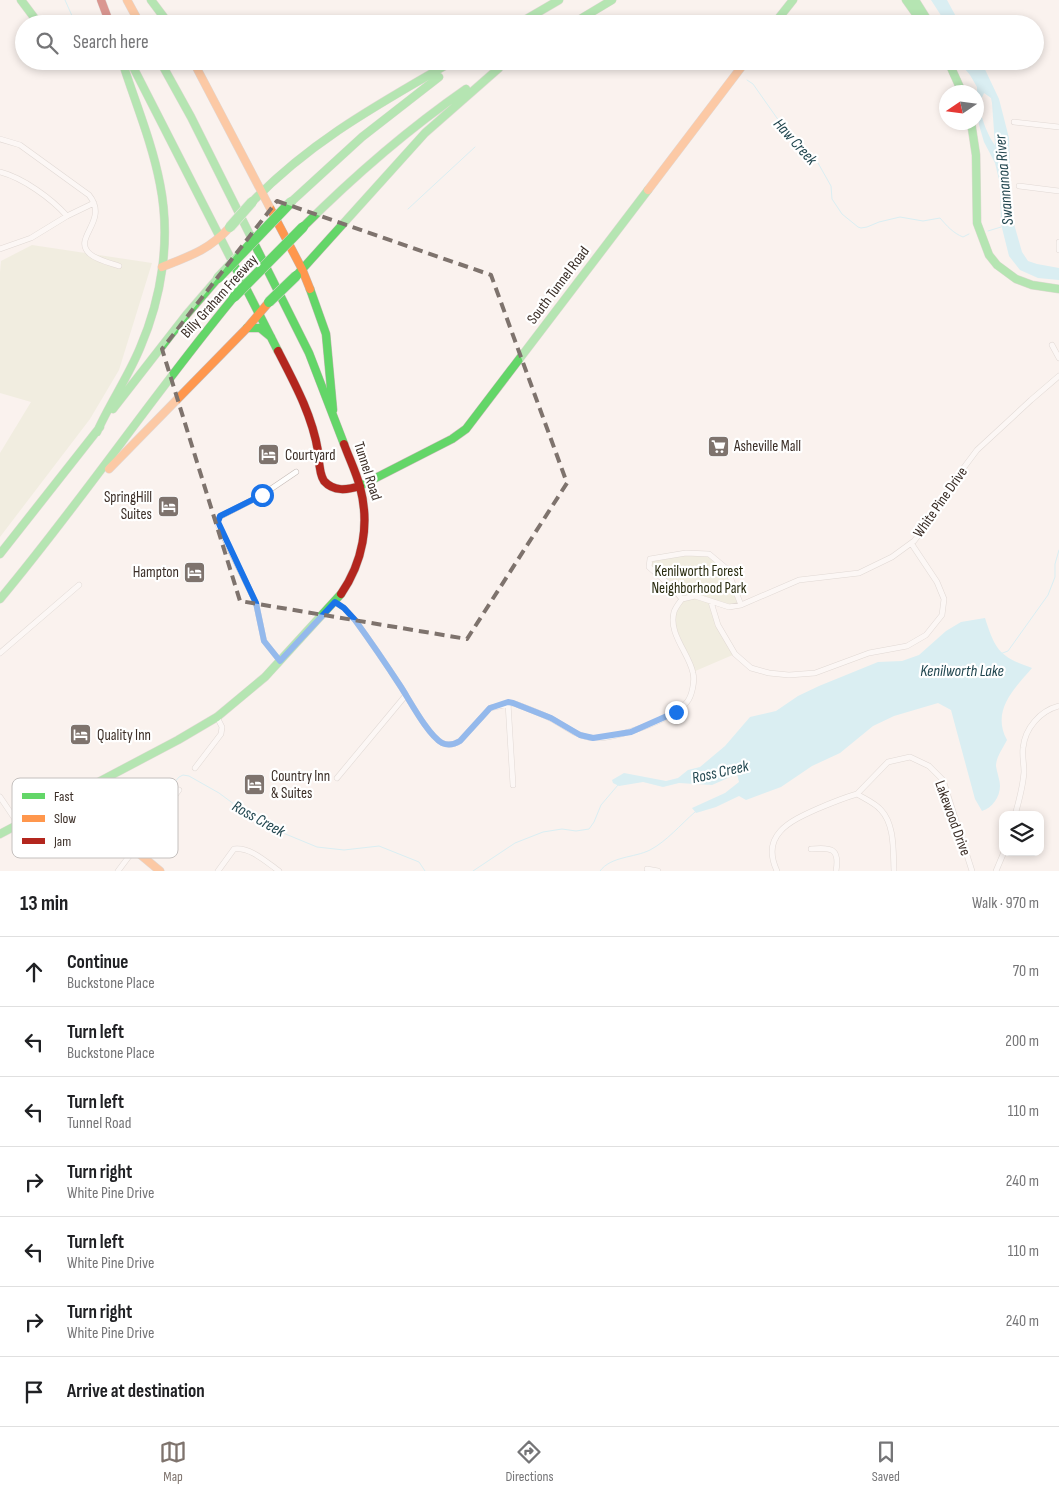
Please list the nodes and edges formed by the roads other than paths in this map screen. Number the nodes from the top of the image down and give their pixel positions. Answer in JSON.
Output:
{"nodes":[{"id":1,"x":21,"y":0,"type":"edge"},
{"id":2,"x":101,"y":0,"type":"edge"},
{"id":3,"x":127,"y":0,"type":"edge"},
{"id":4,"x":151,"y":0,"type":"edge"},
{"id":5,"x":559,"y":0,"type":"edge"},
{"id":6,"x":612,"y":0,"type":"edge"},
{"id":7,"x":793,"y":0,"type":"edge"},
{"id":8,"x":906,"y":0,"type":"edge"},
{"id":9,"x":915,"y":0,"type":"edge"},
{"id":10,"x":32,"y":15,"type":"edge"},
{"id":11,"x":106,"y":15,"type":"edge"},
{"id":12,"x":135,"y":15,"type":"edge"},
{"id":13,"x":162,"y":15,"type":"edge"},
{"id":14,"x":533,"y":15,"type":"edge"},
{"id":15,"x":587,"y":15,"type":"edge"},
{"id":16,"x":781,"y":15,"type":"edge"},
{"id":17,"x":917,"y":15,"type":"edge"},
{"id":18,"x":924,"y":15,"type":"edge"},
{"id":19,"x":125,"y":70,"type":"edge"},
{"id":20,"x":135,"y":70,"type":"edge"},
{"id":21,"x":165,"y":70,"type":"edge"},
{"id":22,"x":198,"y":70,"type":"edge"},
{"id":23,"x":439,"y":70,"type":"edge"},
{"id":24,"x":448,"y":70,"type":"edge"},
{"id":25,"x":496,"y":70,"type":"edge"},
{"id":26,"x":497,"y":70,"type":"edge"},
{"id":27,"x":739,"y":70,"type":"edge"},
{"id":28,"x":952,"y":70,"type":"edge"},
{"id":29,"x":959,"y":85,"type":"edge"},
{"id":30,"x":1014,"y":122,"type":"dead end"},
{"id":31,"x":1059,"y":127,"type":"edge"},
{"id":32,"x":972,"y":130,"type":"edge"},
{"id":33,"x":0,"y":139,"type":"edge"},
{"id":34,"x":0,"y":172,"type":"edge"},
{"id":35,"x":1019,"y":186,"type":"dead end"},
{"id":36,"x":262,"y":191,"type":"junction"},
{"id":37,"x":1059,"y":191,"type":"edge"},
{"id":38,"x":94,"y":202,"type":"junction"},
{"id":39,"x":67,"y":216,"type":"junction"},
{"id":40,"x":221,"y":237,"type":"junction"},
{"id":41,"x":1059,"y":242,"type":"edge"},
{"id":42,"x":0,"y":249,"type":"edge"},
{"id":43,"x":1059,"y":250,"type":"edge"},
{"id":44,"x":119,"y":266,"type":"dead end"},
{"id":45,"x":162,"y":267,"type":"junction"},
{"id":46,"x":299,"y":272,"type":"junction"},
{"id":47,"x":1059,"y":289,"type":"edge"},
{"id":48,"x":260,"y":313,"type":"junction"},
{"id":49,"x":247,"y":328,"type":"junction"},
{"id":50,"x":271,"y":337,"type":"junction"},
{"id":51,"x":1052,"y":345,"type":"dead end"},
{"id":52,"x":1059,"y":358,"type":"edge"},
{"id":53,"x":1059,"y":376,"type":"edge"},
{"id":54,"x":332,"y":416,"type":"junction"},
{"id":55,"x":97,"y":432,"type":"junction"},
{"id":56,"x":296,"y":472,"type":"dead end"},
{"id":57,"x":93,"y":482,"type":"junction"},
{"id":58,"x":360,"y":486,"type":"junction"},
{"id":59,"x":911,"y":543,"type":"junction"},
{"id":60,"x":0,"y":554,"type":"edge"},
{"id":61,"x":79,"y":586,"type":"dead end"},
{"id":62,"x":0,"y":599,"type":"edge"},
{"id":63,"x":682,"y":599,"type":"junction"},
{"id":64,"x":335,"y":602,"type":"junction"},
{"id":65,"x":712,"y":602,"type":"junction"},
{"id":66,"x":741,"y":605,"type":"junction"},
{"id":67,"x":0,"y":653,"type":"edge"},
{"id":68,"x":280,"y":661,"type":"junction"},
{"id":69,"x":406,"y":695,"type":"junction"},
{"id":70,"x":508,"y":702,"type":"junction"},
{"id":71,"x":1059,"y":706,"type":"edge"},
{"id":72,"x":217,"y":717,"type":"junction"},
{"id":73,"x":195,"y":768,"type":"dead end"},
{"id":74,"x":107,"y":778,"type":"edge"},
{"id":75,"x":336,"y":778,"type":"dead end"},
{"id":76,"x":513,"y":785,"type":"dead end"},
{"id":77,"x":858,"y":794,"type":"junction"},
{"id":78,"x":0,"y":797,"type":"edge"},
{"id":79,"x":1016,"y":811,"type":"edge"},
{"id":80,"x":12,"y":815,"type":"edge"},
{"id":81,"x":12,"y":828,"type":"edge"},
{"id":82,"x":0,"y":834,"type":"edge"},
{"id":83,"x":811,"y":849,"type":"dead end"},
{"id":84,"x":1002,"y":856,"type":"edge"},
{"id":85,"x":127,"y":858,"type":"edge"},
{"id":86,"x":145,"y":858,"type":"edge"},
{"id":87,"x":647,"y":868,"type":"dead end"},
{"id":88,"x":118,"y":871,"type":"edge"},
{"id":89,"x":160,"y":871,"type":"edge"},
{"id":90,"x":218,"y":871,"type":"edge"},
{"id":91,"x":279,"y":871,"type":"edge"},
{"id":92,"x":658,"y":871,"type":"edge"},
{"id":93,"x":777,"y":871,"type":"edge"},
{"id":94,"x":836,"y":871,"type":"edge"},
{"id":95,"x":894,"y":871,"type":"edge"},
{"id":96,"x":972,"y":871,"type":"edge"},
{"id":97,"x":996,"y":871,"type":"edge"}],
"edges":[{"from":1,"to":10,"type":"main road"},
{"from":2,"to":11,"type":"main road"},
{"from":3,"to":12,"type":"main road"},
{"from":4,"to":13,"type":"main road"},
{"from":5,"to":14,"type":"main road"},
{"from":6,"to":15,"type":"main road"},
{"from":7,"to":16,"type":"main road"},
{"from":8,"to":17,"type":"main road"},
{"from":9,"to":18,"type":"main road"},
{"from":19,"to":45,"type":"main road"},
{"from":20,"to":40,"type":"main road","name":"South Tunnel Road"},
{"from":21,"to":54,"type":"main road","name":"Tunnel Road"},
{"from":22,"to":36,"type":"main road"},
{"from":23,"to":36,"type":"main road"},
{"from":24,"to":55,"type":"main road","name":"Billy Graham Freeway","bridge":true},
{"from":25,"to":57,"type":"main road","name":"Billy Graham Freeway","bridge":true},
{"from":26,"to":46,"type":"main road"},
{"from":27,"to":58,"type":"main road","name":"South Tunnel Road"},
{"from":28,"to":29,"type":"main road"},
{"from":30,"to":31,"type":"street"},
{"from":32,"to":47,"type":"main road"},
{"from":33,"to":38,"type":"street"},
{"from":34,"to":39,"type":"street"},
{"from":35,"to":37,"type":"street"},
{"from":36,"to":40,"type":"main road","bridge":true},
{"from":36,"to":46,"type":"main road"},
{"from":38,"to":39,"type":"street"},
{"from":38,"to":44,"type":"street"},
{"from":39,"to":42,"type":"street"},
{"from":40,"to":45,"type":"main road"},
{"from":40,"to":48,"type":"main road","name":"South Tunnel Road"},
{"from":41,"to":43,"type":"street"},
{"from":45,"to":55,"type":"main road"},
{"from":46,"to":48,"type":"main road","bridge":true},
{"from":46,"to":54,"type":"main road"},
{"from":48,"to":49,"type":"main road"},
{"from":48,"to":50,"type":"main road","name":"South Tunnel Road"},
{"from":49,"to":50,"type":"main road"},
{"from":49,"to":57,"type":"main road"},
{"from":50,"to":58,"type":"main road","name":"South Tunnel Road"},
{"from":51,"to":52,"type":"street"},
{"from":53,"to":59,"type":"street","name":"White Pine Drive"},
{"from":54,"to":58,"type":"main road","name":"Tunnel Road"},
{"from":55,"to":60,"type":"main road","name":"Billy Graham Freeway"},
{"from":56,"to":68,"type":"street"},
{"from":57,"to":62,"type":"main road","name":"Billy Graham Freeway"},
{"from":58,"to":64,"type":"main road","name":"Tunnel Road"},
{"from":59,"to":65,"type":"street"},
{"from":59,"to":66,"type":"street","name":"White Pine Drive"},
{"from":61,"to":67,"type":"street"},
{"from":63,"to":65,"type":"street","name":"White Pine Drive"},
{"from":63,"to":66,"type":"street"},
{"from":63,"to":70,"type":"street"},
{"from":64,"to":68,"type":"main road","name":"Tunnel Road"},
{"from":64,"to":69,"type":"street"},
{"from":65,"to":66,"type":"street","name":"White Pine Drive"},
{"from":68,"to":72,"type":"main road","name":"Tunnel Road"},
{"from":69,"to":70,"type":"street"},
{"from":69,"to":75,"type":"street"},
{"from":70,"to":76,"type":"street"},
{"from":71,"to":79,"type":"street"},
{"from":72,"to":73,"type":"street"},
{"from":72,"to":74,"type":"main road","name":"Tunnel Road"},
{"from":77,"to":93,"type":"street"},
{"from":77,"to":95,"type":"street"},
{"from":77,"to":96,"type":"street","name":"Lakewood Drive"},
{"from":78,"to":80,"type":"street"},
{"from":81,"to":82,"type":"main road","name":"Tunnel Road"},
{"from":83,"to":94,"type":"street"},
{"from":84,"to":97,"type":"street"},
{"from":85,"to":88,"type":"street"},
{"from":86,"to":89,"type":"main road"},
{"from":87,"to":92,"type":"street"},
{"from":90,"to":91,"type":"street"}]}
